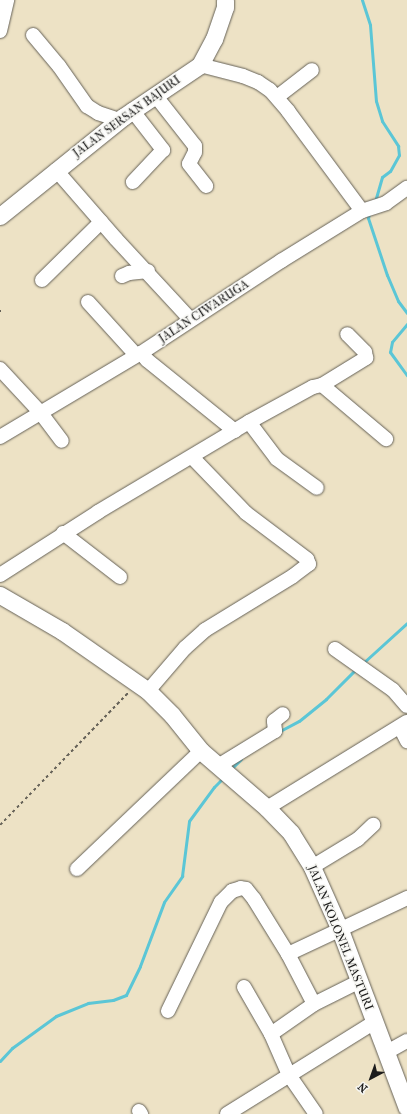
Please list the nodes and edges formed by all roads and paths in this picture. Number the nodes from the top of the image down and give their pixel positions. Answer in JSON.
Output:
{"nodes":[{"id":1,"x":7,"y":0,"type":"edge"},
{"id":2,"x":225,"y":0,"type":"edge"},
{"id":3,"x":0,"y":31,"type":"edge"},
{"id":4,"x":33,"y":35,"type":"dead end"},
{"id":5,"x":200,"y":65,"type":"junction"},
{"id":6,"x":312,"y":70,"type":"dead end"},
{"id":7,"x":155,"y":95,"type":"junction"},
{"id":8,"x":277,"y":97,"type":"junction"},
{"id":9,"x":132,"y":110,"type":"junction"},
{"id":10,"x":119,"y":120,"type":"junction"},
{"id":11,"x":56,"y":170,"type":"junction"},
{"id":12,"x":133,"y":182,"type":"dead end"},
{"id":13,"x":206,"y":186,"type":"dead end"},
{"id":14,"x":407,"y":188,"type":"edge"},
{"id":15,"x":362,"y":211,"type":"junction"},
{"id":16,"x":0,"y":216,"type":"edge"},
{"id":17,"x":101,"y":222,"type":"junction"},
{"id":18,"x":148,"y":271,"type":"junction"},
{"id":19,"x":122,"y":276,"type":"dead end"},
{"id":20,"x":42,"y":280,"type":"dead end"},
{"id":21,"x":88,"y":302,"type":"dead end"},
{"id":22,"x":191,"y":320,"type":"junction"},
{"id":23,"x":347,"y":334,"type":"dead end"},
{"id":24,"x":139,"y":354,"type":"junction"},
{"id":25,"x":0,"y":369,"type":"edge"},
{"id":26,"x":322,"y":385,"type":"junction"},
{"id":27,"x":40,"y":412,"type":"junction"},
{"id":28,"x":250,"y":422,"type":"junction"},
{"id":29,"x":235,"y":431,"type":"junction"},
{"id":30,"x":0,"y":437,"type":"edge"},
{"id":31,"x":386,"y":439,"type":"dead end"},
{"id":32,"x":62,"y":441,"type":"dead end"},
{"id":33,"x":192,"y":457,"type":"junction"},
{"id":34,"x":317,"y":488,"type":"dead end"},
{"id":35,"x":63,"y":534,"type":"junction"},
{"id":36,"x":0,"y":576,"type":"edge"},
{"id":37,"x":120,"y":577,"type":"dead end"},
{"id":38,"x":0,"y":595,"type":"edge"},
{"id":39,"x":335,"y":649,"type":"dead end"},
{"id":40,"x":143,"y":687,"type":"junction"},
{"id":41,"x":407,"y":706,"type":"edge"},
{"id":42,"x":283,"y":714,"type":"dead end"},
{"id":43,"x":404,"y":725,"type":"edge"},
{"id":44,"x":407,"y":741,"type":"edge"},
{"id":45,"x":201,"y":751,"type":"junction"},
{"id":46,"x":218,"y":766,"type":"junction"},
{"id":47,"x":267,"y":808,"type":"junction"},
{"id":48,"x":0,"y":825,"type":"edge"},
{"id":49,"x":373,"y":825,"type":"dead end"},
{"id":50,"x":312,"y":867,"type":"junction"},
{"id":51,"x":77,"y":869,"type":"dead end"},
{"id":52,"x":407,"y":898,"type":"edge"},
{"id":53,"x":340,"y":930,"type":"junction"},
{"id":54,"x":288,"y":954,"type":"junction"},
{"id":55,"x":360,"y":981,"type":"junction"},
{"id":56,"x":244,"y":987,"type":"dead end"},
{"id":57,"x":314,"y":1004,"type":"junction"},
{"id":58,"x":168,"y":1011,"type":"dead end"},
{"id":59,"x":375,"y":1022,"type":"junction"},
{"id":60,"x":271,"y":1034,"type":"junction"},
{"id":61,"x":407,"y":1041,"type":"edge"},
{"id":62,"x":387,"y":1052,"type":"junction"},
{"id":63,"x":289,"y":1075,"type":"junction"},
{"id":64,"x":407,"y":1108,"type":"edge"},
{"id":65,"x":227,"y":1114,"type":"edge"},
{"id":66,"x":316,"y":1114,"type":"edge"}],
"edges":[{"from":1,"to":3,"type":"street"},
{"from":2,"to":5,"type":"main road","name":"JALAN SERSAN BAJURI"},
{"from":4,"to":10,"type":"street"},
{"from":5,"to":7,"type":"main road","name":"JALAN SERSAN BAJURI"},
{"from":5,"to":8,"type":"street"},
{"from":6,"to":8,"type":"street"},
{"from":7,"to":9,"type":"main road","name":"JALAN SERSAN BAJURI"},
{"from":7,"to":13,"type":"street"},
{"from":8,"to":15,"type":"street"},
{"from":9,"to":10,"type":"main road","name":"JALAN SERSAN BAJURI"},
{"from":9,"to":12,"type":"street"},
{"from":10,"to":11,"type":"main road","name":"JALAN SERSAN BAJURI"},
{"from":11,"to":16,"type":"main road","name":"JALAN SERSAN BAJURI"},
{"from":11,"to":17,"type":"street"},
{"from":14,"to":15,"type":"street","name":"JALAN CIWARUGA"},
{"from":15,"to":22,"type":"street","name":"JALAN CIWARUGA"},
{"from":17,"to":18,"type":"street"},
{"from":17,"to":20,"type":"street"},
{"from":18,"to":19,"type":"street"},
{"from":18,"to":22,"type":"street"},
{"from":21,"to":24,"type":"street"},
{"from":22,"to":24,"type":"street","name":"JALAN CIWARUGA"},
{"from":23,"to":26,"type":"street"},
{"from":24,"to":27,"type":"street","name":"JALAN CIWARUGA"},
{"from":24,"to":29,"type":"street"},
{"from":25,"to":27,"type":"street"},
{"from":26,"to":28,"type":"street"},
{"from":26,"to":31,"type":"street"},
{"from":27,"to":30,"type":"street","name":"JALAN CIWARUGA"},
{"from":27,"to":32,"type":"street"},
{"from":28,"to":29,"type":"street"},
{"from":28,"to":34,"type":"street"},
{"from":29,"to":33,"type":"street"},
{"from":33,"to":35,"type":"street"},
{"from":33,"to":40,"type":"street"},
{"from":35,"to":36,"type":"street"},
{"from":35,"to":37,"type":"street"},
{"from":38,"to":40,"type":"main road","name":"JALAN KOLONEL MASTURI"},
{"from":39,"to":41,"type":"street"},
{"from":40,"to":45,"type":"main road","name":"JALAN KOLONEL MASTURI"},
{"from":40,"to":48,"type":"path"},
{"from":42,"to":46,"type":"street"},
{"from":43,"to":44,"type":"street"},
{"from":43,"to":47,"type":"street"},
{"from":45,"to":46,"type":"main road","name":"JALAN KOLONEL MASTURI"},
{"from":45,"to":51,"type":"street"},
{"from":46,"to":47,"type":"main road","name":"JALAN KOLONEL MASTURI"},
{"from":47,"to":50,"type":"main road","name":"JALAN KOLONEL MASTURI"},
{"from":49,"to":50,"type":"street"},
{"from":50,"to":53,"type":"main road","name":"JALAN KOLONEL MASTURI"},
{"from":52,"to":53,"type":"street"},
{"from":53,"to":54,"type":"street"},
{"from":53,"to":55,"type":"main road","name":"JALAN KOLONEL MASTURI"},
{"from":54,"to":57,"type":"street"},
{"from":54,"to":58,"type":"street"},
{"from":55,"to":57,"type":"street"},
{"from":55,"to":59,"type":"main road","name":"JALAN KOLONEL MASTURI"},
{"from":56,"to":60,"type":"street"},
{"from":57,"to":60,"type":"street"},
{"from":59,"to":62,"type":"main road","name":"JALAN KOLONEL MASTURI"},
{"from":59,"to":63,"type":"street"},
{"from":60,"to":63,"type":"street"},
{"from":61,"to":62,"type":"street"},
{"from":62,"to":64,"type":"main road","name":"JALAN KOLONEL MASTURI"},
{"from":63,"to":65,"type":"street"},
{"from":63,"to":66,"type":"street"}]}
